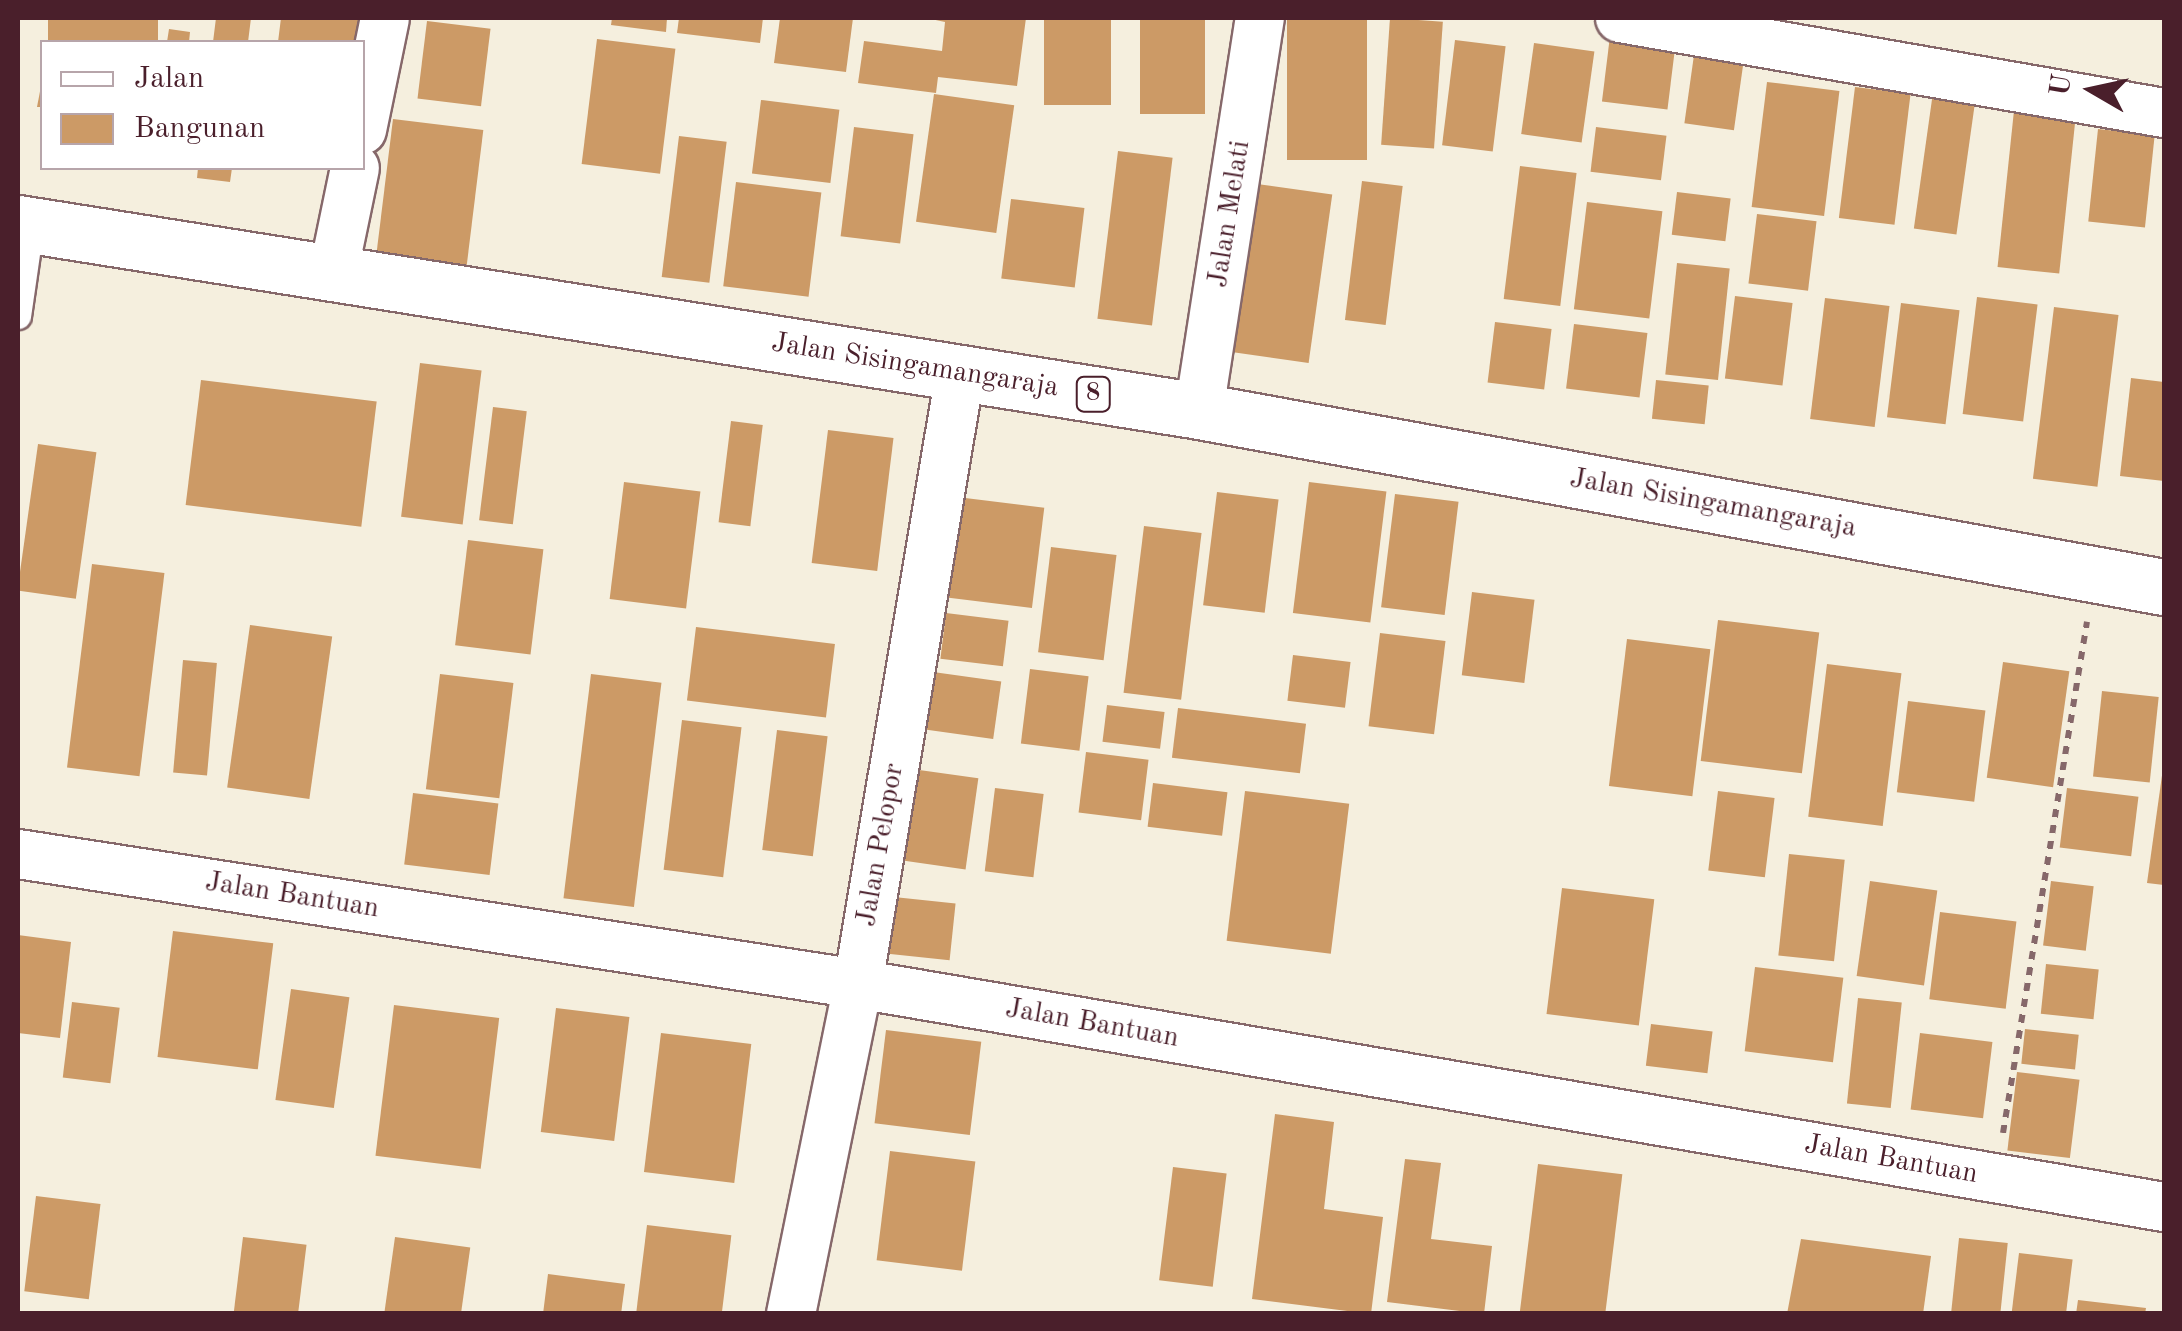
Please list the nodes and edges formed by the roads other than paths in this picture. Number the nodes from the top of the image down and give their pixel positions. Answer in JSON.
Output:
{"nodes":[{"id":1,"x":386,"y":18,"type":"edge"},
{"id":2,"x":1260,"y":18,"type":"edge"},
{"id":3,"x":1648,"y":20,"type":"edge"},
{"id":4,"x":2164,"y":113,"type":"edge"},
{"id":5,"x":365,"y":116,"type":"edge"},
{"id":6,"x":355,"y":170,"type":"edge"},
{"id":7,"x":24,"y":225,"type":"edge"},
{"id":8,"x":333,"y":274,"type":"junction"},
{"id":9,"x":18,"y":316,"type":"edge"},
{"id":10,"x":960,"y":374,"type":"junction"},
{"id":11,"x":1200,"y":411,"type":"junction"},
{"id":12,"x":2164,"y":586,"type":"edge"},
{"id":13,"x":18,"y":854,"type":"edge"},
{"id":14,"x":858,"y":984,"type":"junction"},
{"id":15,"x":2164,"y":1208,"type":"edge"},
{"id":16,"x":791,"y":1314,"type":"edge"}],
"edges":[{"from":1,"to":5,"type":"street"},
{"from":2,"to":11,"type":"street","name":"Jalan Melati"},
{"from":3,"to":4,"type":"street"},
{"from":6,"to":8,"type":"street"},
{"from":7,"to":8,"type":"highway","name":"Jalan Sisingamangaraja","number":"8"},
{"from":7,"to":9,"type":"lane"},
{"from":8,"to":10,"type":"highway","name":"Jalan Sisingamangaraja","number":"8"},
{"from":10,"to":11,"type":"highway","name":"Jalan Sisingamangaraja","number":"8"},
{"from":10,"to":14,"type":"street","name":"Jalan Pelopor"},
{"from":11,"to":12,"type":"highway","name":"Jalan Sisingamangaraja","number":"8"},
{"from":13,"to":14,"type":"street","name":"Jalan Bantuan"},
{"from":14,"to":15,"type":"street","name":"Jalan Bantuan"},
{"from":14,"to":16,"type":"street","name":"Jalan Pelopor"}]}
